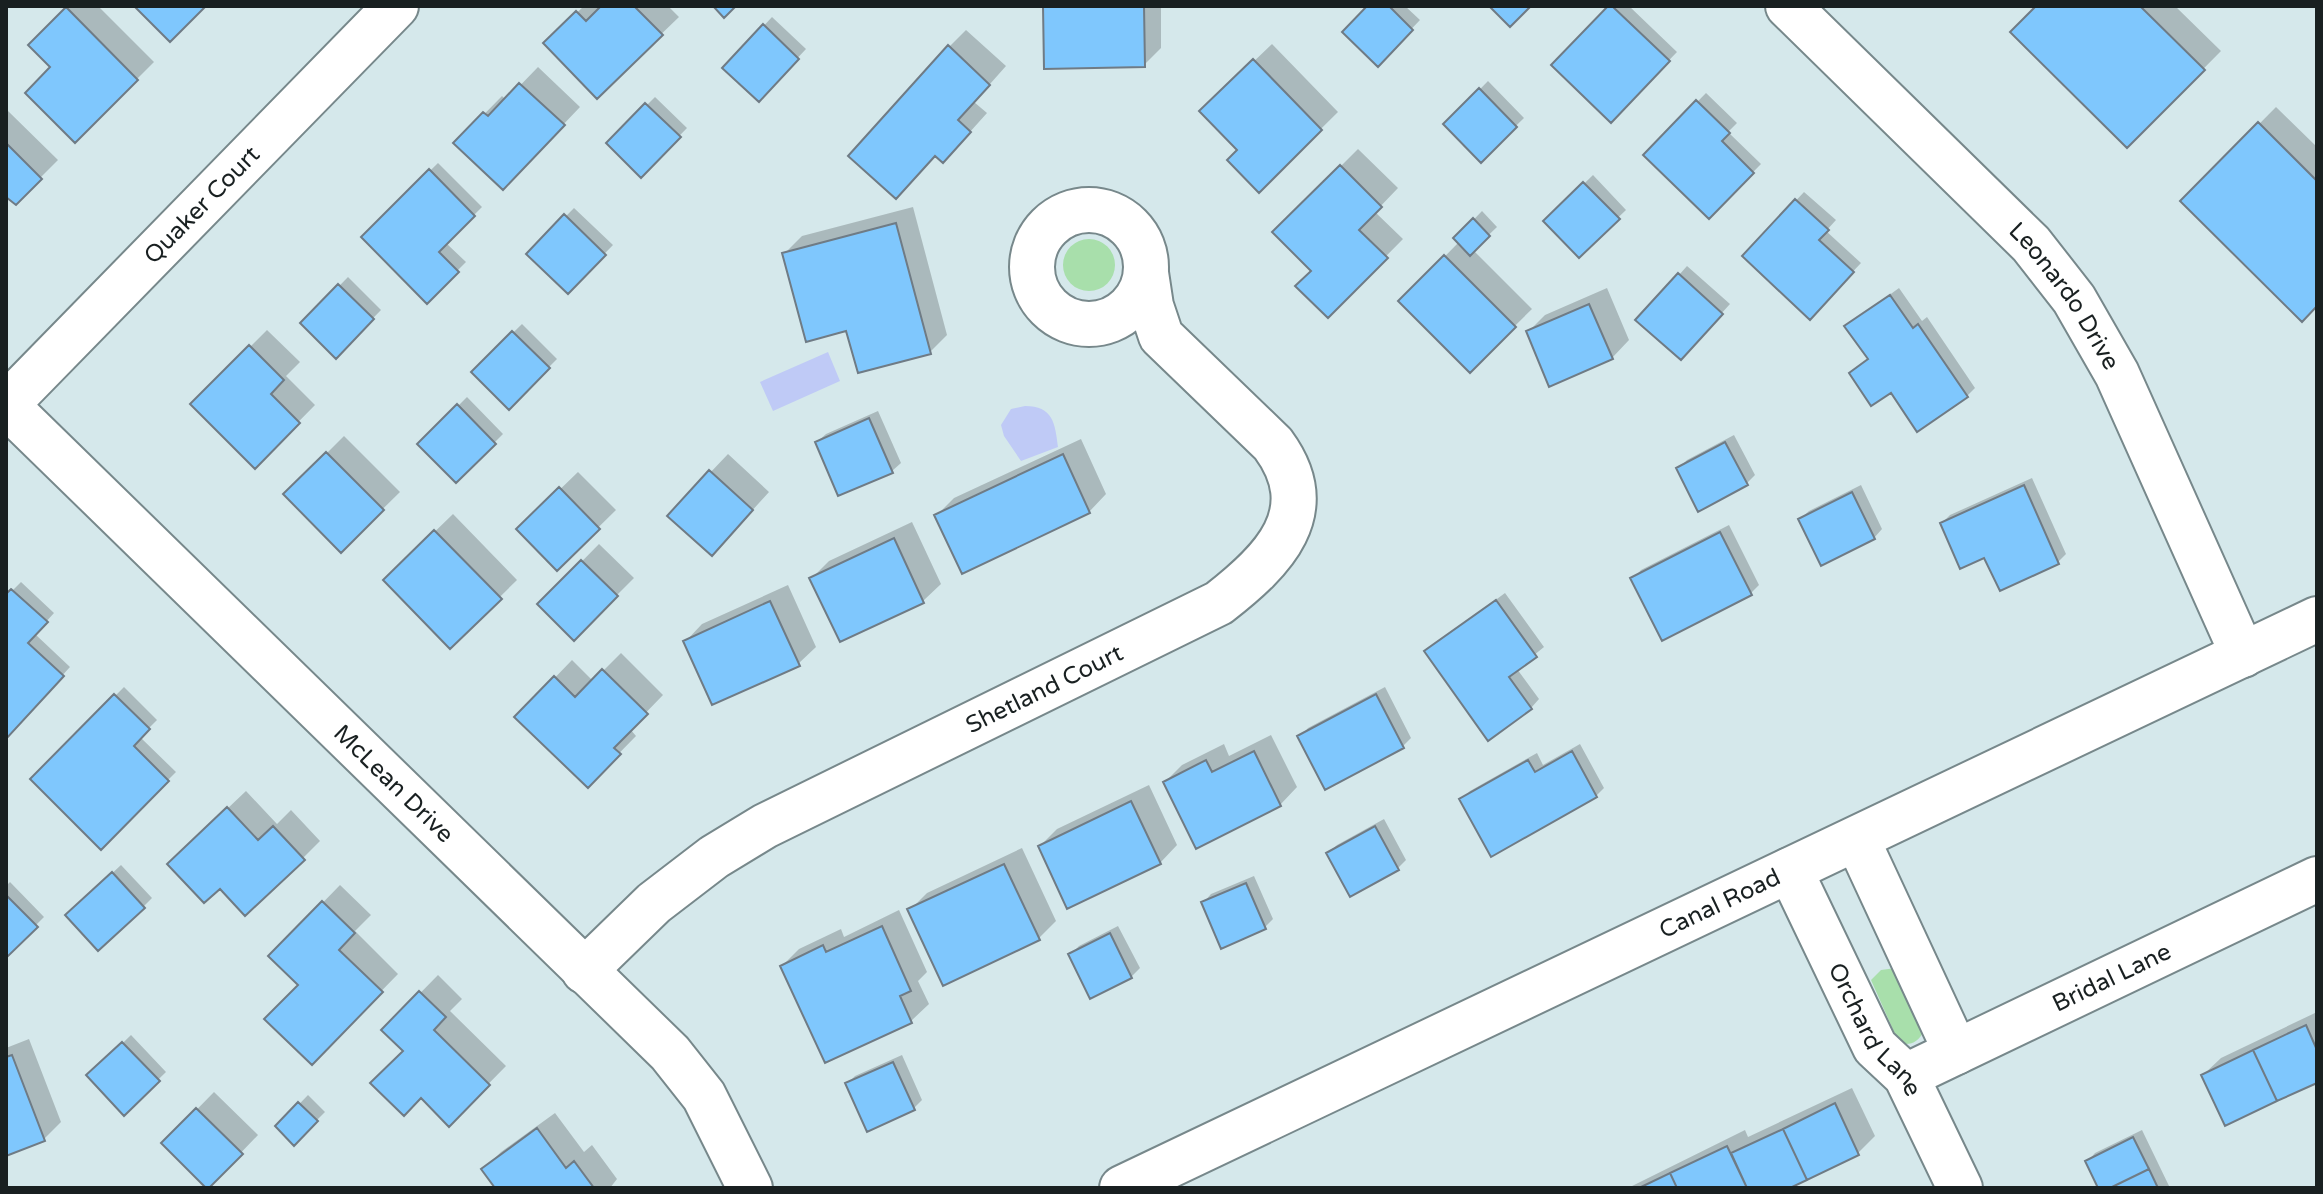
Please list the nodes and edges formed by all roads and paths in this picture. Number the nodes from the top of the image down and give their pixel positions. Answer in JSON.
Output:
{"nodes":[{"id":1,"x":396,"y":6,"type":"edge"},
{"id":2,"x":1788,"y":6,"type":"edge"},
{"id":3,"x":1146,"y":273,"type":"junction"},
{"id":4,"x":1099,"y":323,"type":"junction"},
{"id":5,"x":1161,"y":336,"type":"junction"},
{"id":6,"x":6,"y":405,"type":"edge"},
{"id":7,"x":2317,"y":619,"type":"edge"},
{"id":8,"x":2243,"y":655,"type":"junction"},
{"id":9,"x":1857,"y":839,"type":"junction"},
{"id":10,"x":1790,"y":870,"type":"junction"},
{"id":11,"x":2317,"y":879,"type":"edge"},
{"id":12,"x":584,"y":971,"type":"junction"},
{"id":13,"x":1956,"y":1052,"type":"junction"},
{"id":14,"x":1906,"y":1076,"type":"junction"},
{"id":15,"x":750,"y":1188,"type":"edge"},
{"id":16,"x":1122,"y":1188,"type":"edge"},
{"id":17,"x":1960,"y":1188,"type":"edge"}],
"edges":[{"from":1,"to":6,"type":"street","name":"Quaker Court"},
{"from":2,"to":8,"type":"street","name":"Leonardo Drive"},
{"from":3,"to":4,"type":"street"},
{"from":3,"to":4,"type":"street","name":"Shetland Court"},
{"from":3,"to":5,"type":"street","name":"Shetland Court"},
{"from":4,"to":5,"type":"street","name":"Shetland Court"},
{"from":5,"to":12,"type":"street","name":"Shetland Court"},
{"from":6,"to":12,"type":"street","name":"McLean Drive"},
{"from":7,"to":8,"type":"street","name":"Canal Road"},
{"from":8,"to":9,"type":"street","name":"Canal Road"},
{"from":9,"to":10,"type":"street","name":"Canal Road"},
{"from":9,"to":13,"type":"street"},
{"from":10,"to":14,"type":"street","name":"Orchard Lane"},
{"from":10,"to":16,"type":"street","name":"Canal Road"},
{"from":11,"to":13,"type":"street","name":"Bridal Lane"},
{"from":12,"to":15,"type":"street","name":"McLean Drive"},
{"from":13,"to":14,"type":"street","name":"Bridal Lane"},
{"from":14,"to":17,"type":"street","name":"Orchard Lane"}]}
